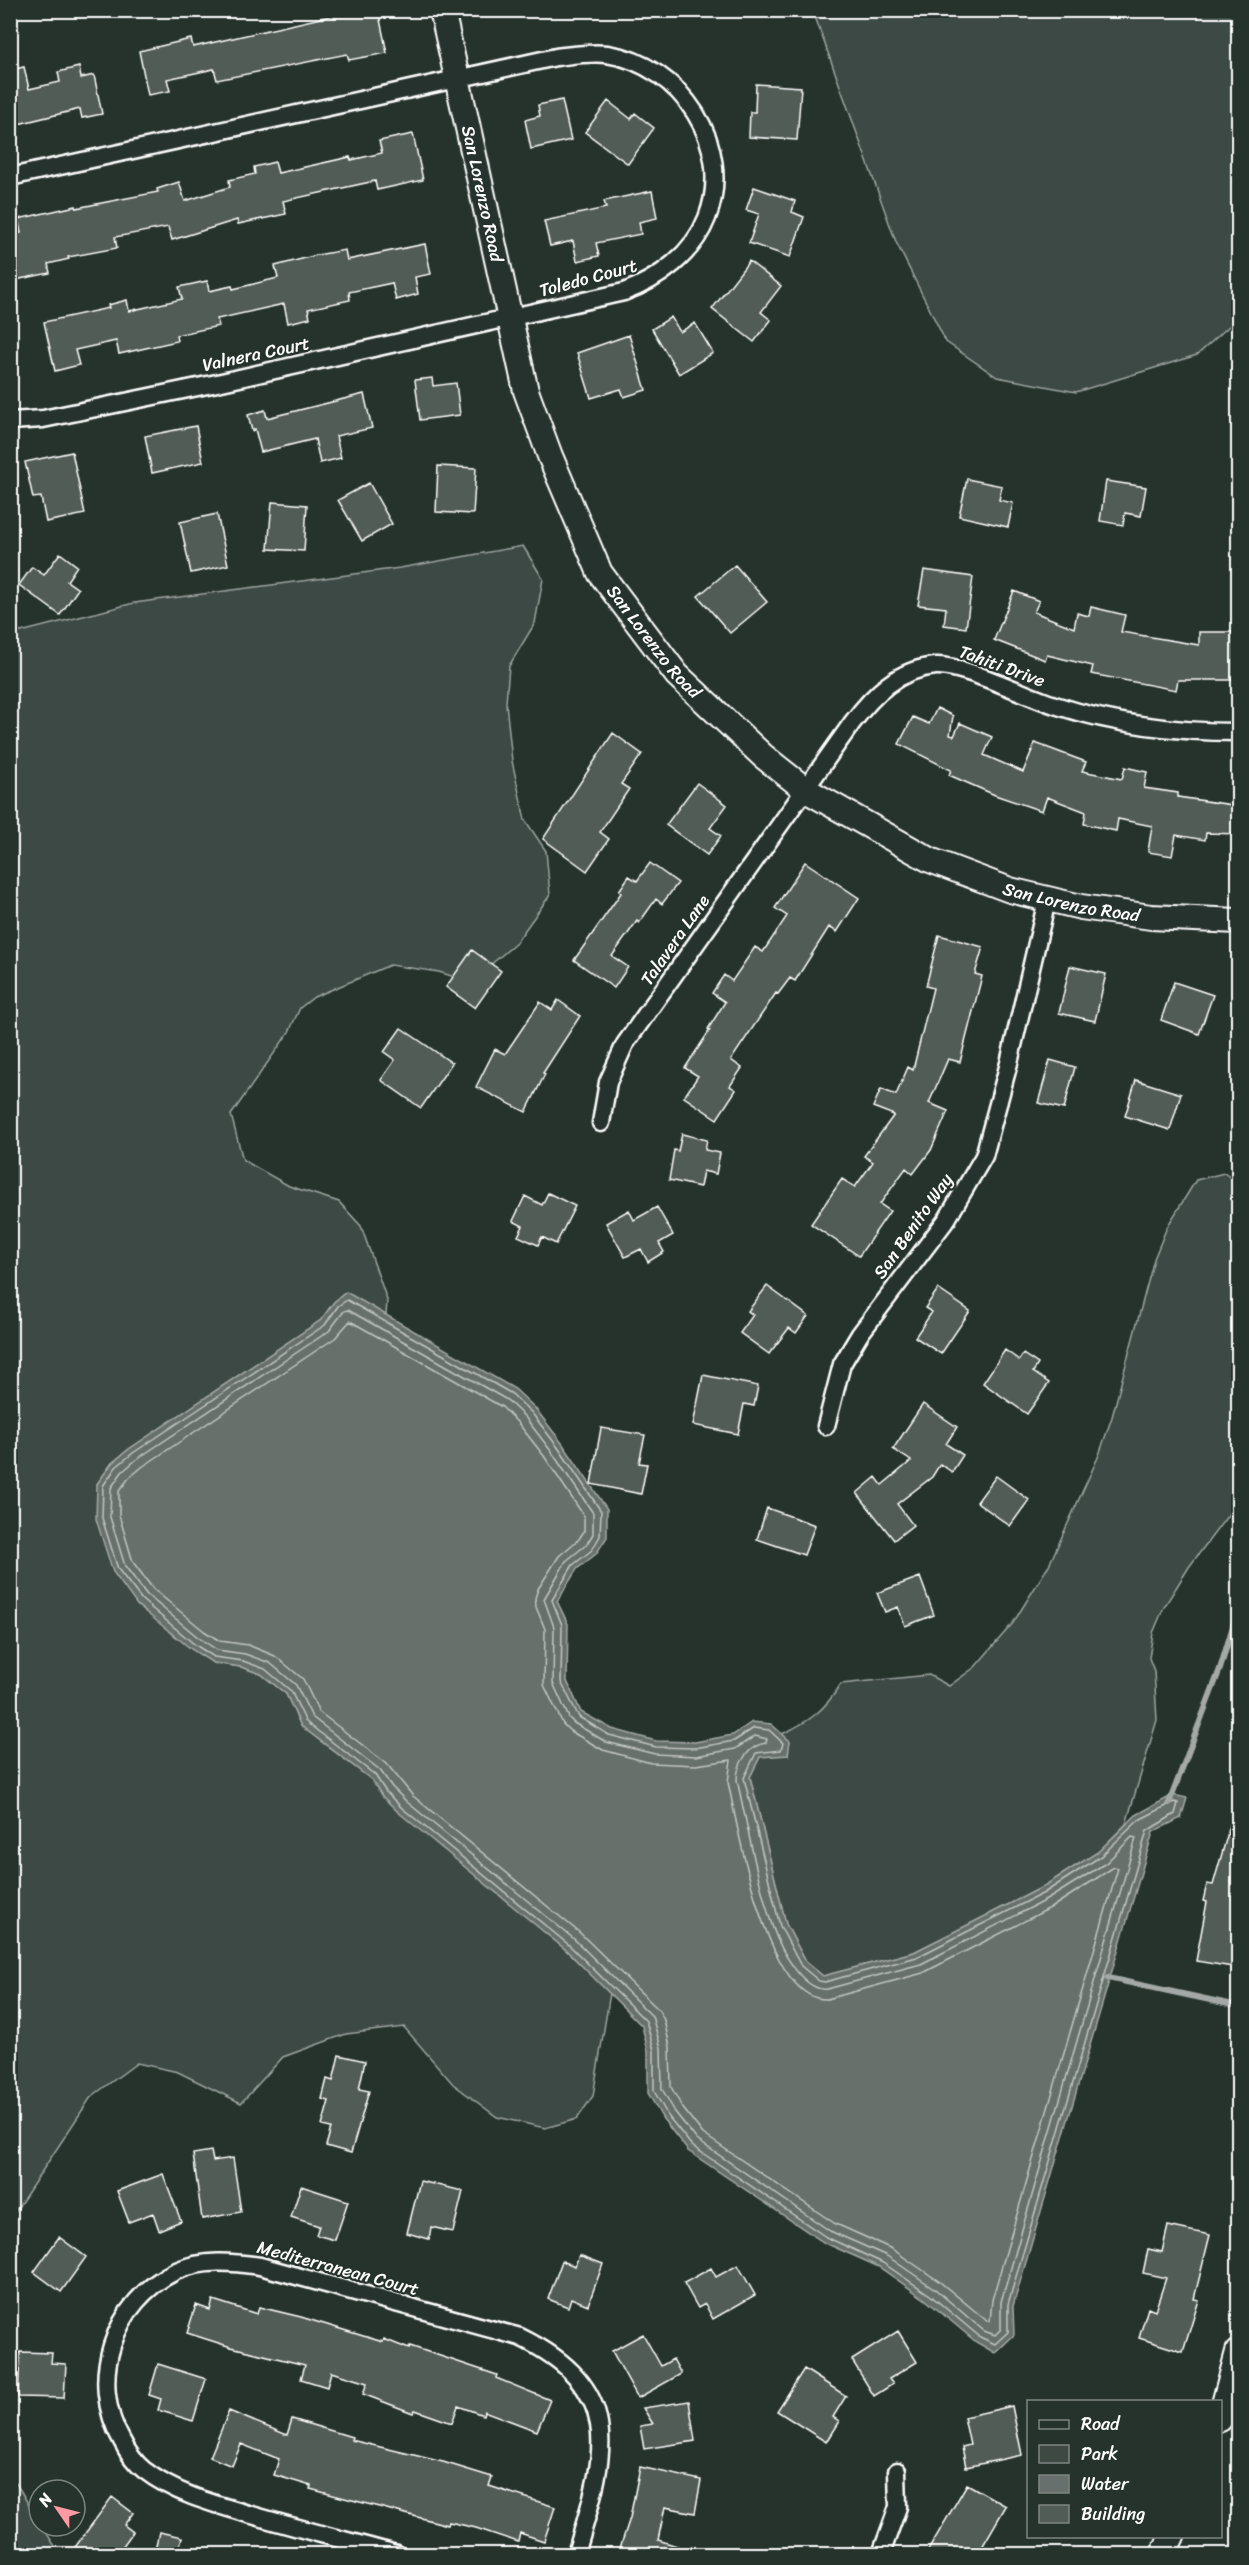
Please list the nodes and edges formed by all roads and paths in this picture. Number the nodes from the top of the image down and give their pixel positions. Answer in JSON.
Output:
{"nodes":[{"id":1,"x":442,"y":10,"type":"edge"},
{"id":2,"x":456,"y":79,"type":"junction"},
{"id":3,"x":10,"y":177,"type":"edge"},
{"id":4,"x":509,"y":318,"type":"junction"},
{"id":5,"x":10,"y":421,"type":"edge"},
{"id":6,"x":1239,"y":732,"type":"edge"},
{"id":7,"x":806,"y":790,"type":"junction"},
{"id":8,"x":1047,"y":900,"type":"junction"},
{"id":9,"x":1239,"y":921,"type":"edge"},
{"id":10,"x":601,"y":1123,"type":"dead end"},
{"id":11,"x":826,"y":1426,"type":"dead end"},
{"id":12,"x":1239,"y":2352,"type":"edge"},
{"id":13,"x":1222,"y":2415,"type":"edge"},
{"id":14,"x":897,"y":2471,"type":"dead end"},
{"id":15,"x":1171,"y":2538,"type":"edge"},
{"id":16,"x":396,"y":2554,"type":"edge"},
{"id":17,"x":576,"y":2554,"type":"edge"},
{"id":18,"x":881,"y":2554,"type":"edge"},
{"id":19,"x":1163,"y":2554,"type":"edge"}],
"edges":[{"from":1,"to":2,"type":"street","name":"San Lorenzo Road"},
{"from":2,"to":3,"type":"street"},
{"from":2,"to":4,"type":"street","name":"San Lorenzo Road"},
{"from":2,"to":4,"type":"street","name":"Toledo Court"},
{"from":4,"to":5,"type":"street","name":"Valnera Court"},
{"from":4,"to":7,"type":"street","name":"San Lorenzo Road"},
{"from":6,"to":7,"type":"street","name":"Tahiti Drive"},
{"from":7,"to":8,"type":"street","name":"San Lorenzo Road"},
{"from":7,"to":10,"type":"street","name":"Talavera Lane"},
{"from":8,"to":9,"type":"street","name":"San Lorenzo Road"},
{"from":8,"to":11,"type":"street","name":"San Benito Way"},
{"from":12,"to":13,"type":"street"},
{"from":14,"to":18,"type":"street"},
{"from":15,"to":19,"type":"street"},
{"from":16,"to":17,"type":"street","name":"Mediterranean Court"}]}
